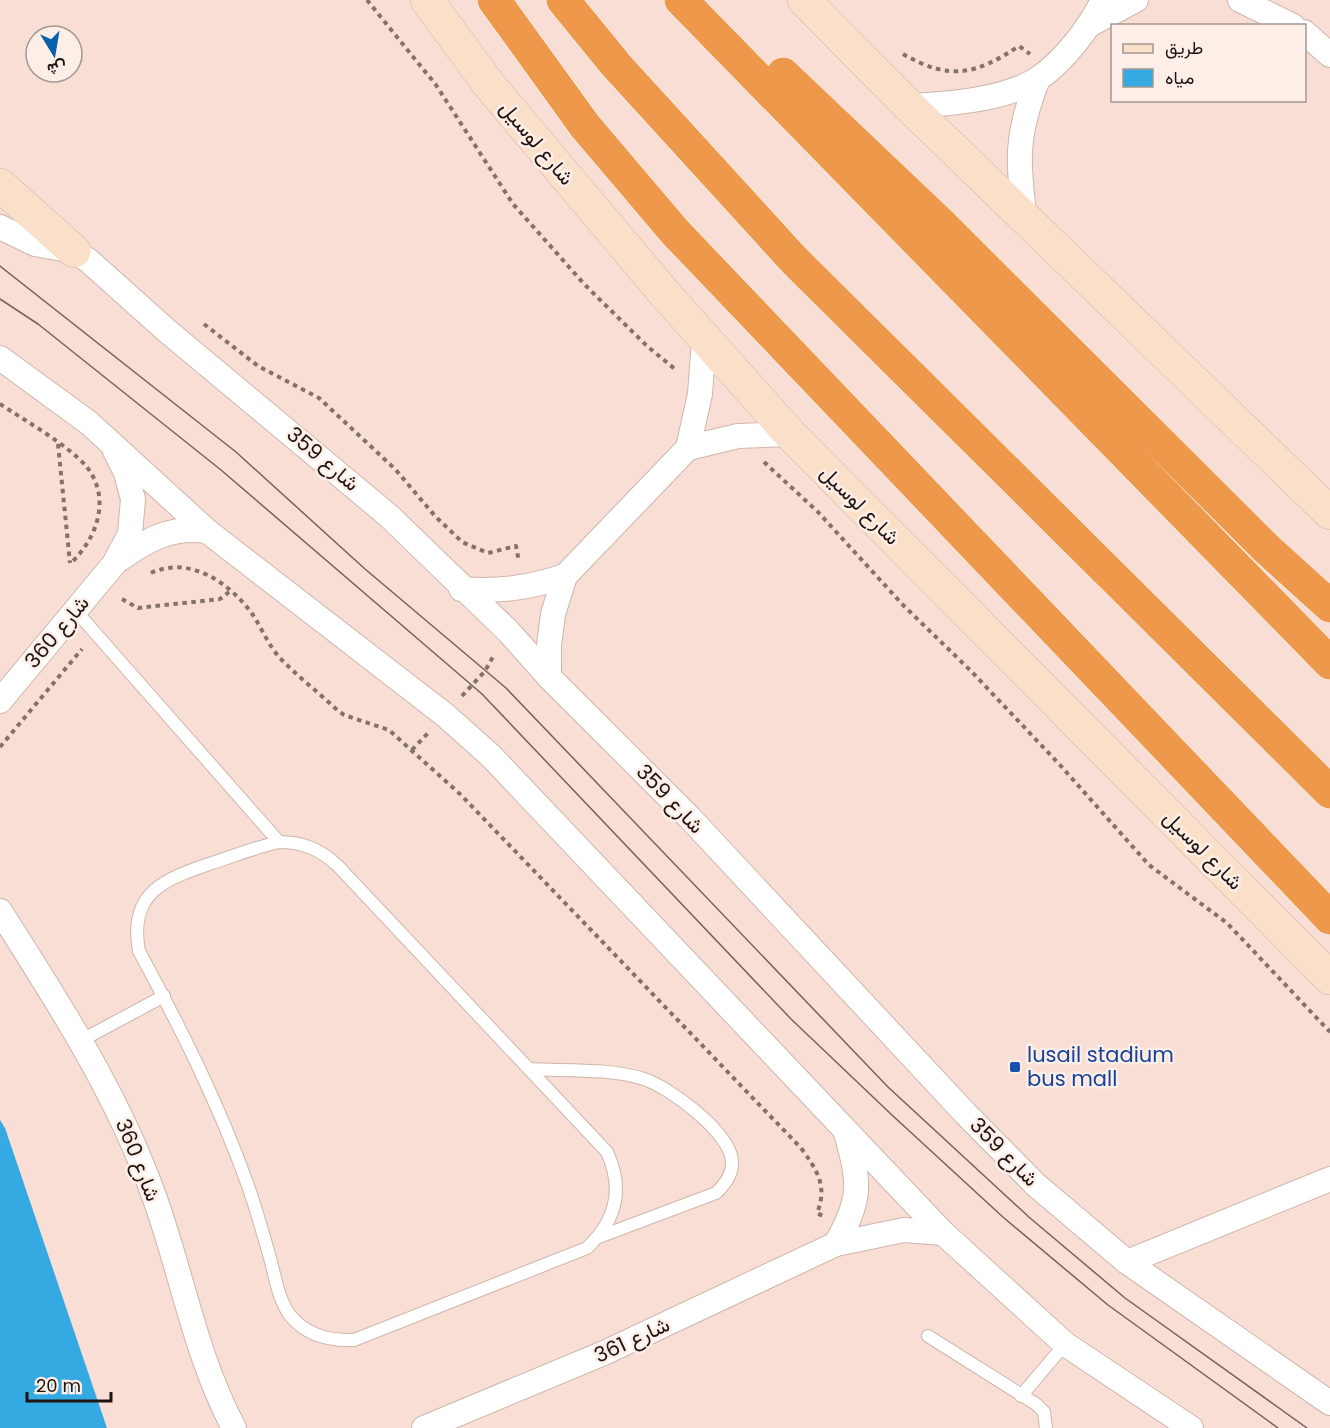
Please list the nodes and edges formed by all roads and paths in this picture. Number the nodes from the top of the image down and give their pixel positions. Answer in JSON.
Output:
{"nodes":[{"id":1,"x":366,"y":0,"type":"edge"},
{"id":2,"x":427,"y":0,"type":"edge"},
{"id":3,"x":494,"y":0,"type":"edge"},
{"id":4,"x":563,"y":0,"type":"edge"},
{"id":5,"x":681,"y":0,"type":"edge"},
{"id":6,"x":705,"y":0,"type":"edge"},
{"id":7,"x":804,"y":0,"type":"edge"},
{"id":8,"x":1103,"y":0,"type":"edge"},
{"id":9,"x":1136,"y":0,"type":"edge"},
{"id":10,"x":1240,"y":0,"type":"edge"},
{"id":11,"x":1286,"y":0,"type":"edge"},
{"id":12,"x":1091,"y":24,"type":"junction"},
{"id":13,"x":1292,"y":24,"type":"edge"},
{"id":14,"x":1300,"y":24,"type":"edge"},
{"id":15,"x":1306,"y":32,"type":"edge"},
{"id":16,"x":899,"y":52,"type":"dead end"},
{"id":17,"x":1330,"y":55,"type":"edge"},
{"id":18,"x":1044,"y":74,"type":"junction"},
{"id":19,"x":909,"y":106,"type":"junction"},
{"id":20,"x":0,"y":185,"type":"edge"},
{"id":21,"x":0,"y":204,"type":"edge"},
{"id":22,"x":1025,"y":219,"type":"junction"},
{"id":23,"x":0,"y":227,"type":"edge"},
{"id":24,"x":75,"y":251,"type":"junction"},
{"id":25,"x":198,"y":320,"type":"dead end"},
{"id":26,"x":704,"y":340,"type":"junction"},
{"id":27,"x":0,"y":358,"type":"edge"},
{"id":28,"x":681,"y":376,"type":"dead end"},
{"id":29,"x":0,"y":404,"type":"edge"},
{"id":30,"x":790,"y":434,"type":"junction"},
{"id":31,"x":109,"y":441,"type":"junction"},
{"id":32,"x":58,"y":444,"type":"junction"},
{"id":33,"x":688,"y":448,"type":"junction"},
{"id":34,"x":759,"y":458,"type":"dead end"},
{"id":35,"x":1330,"y":513,"type":"edge"},
{"id":36,"x":207,"y":531,"type":"junction"},
{"id":37,"x":114,"y":564,"type":"junction"},
{"id":38,"x":142,"y":576,"type":"dead end"},
{"id":39,"x":565,"y":576,"type":"junction"},
{"id":40,"x":525,"y":588,"type":"junction"},
{"id":41,"x":461,"y":589,"type":"junction"},
{"id":42,"x":127,"y":592,"type":"dead end"},
{"id":43,"x":229,"y":592,"type":"junction"},
{"id":44,"x":122,"y":599,"type":"junction"},
{"id":45,"x":1330,"y":606,"type":"edge"},
{"id":46,"x":75,"y":610,"type":"junction"},
{"id":47,"x":507,"y":630,"type":"junction"},
{"id":48,"x":95,"y":633,"type":"junction"},
{"id":49,"x":1330,"y":663,"type":"edge"},
{"id":50,"x":549,"y":677,"type":"junction"},
{"id":51,"x":0,"y":701,"type":"edge"},
{"id":52,"x":445,"y":715,"type":"junction"},
{"id":53,"x":0,"y":747,"type":"edge"},
{"id":54,"x":412,"y":750,"type":"junction"},
{"id":55,"x":1330,"y":792,"type":"edge"},
{"id":56,"x":279,"y":842,"type":"junction"},
{"id":57,"x":0,"y":911,"type":"edge"},
{"id":58,"x":1330,"y":918,"type":"edge"},
{"id":59,"x":1330,"y":978,"type":"edge"},
{"id":60,"x":164,"y":996,"type":"junction"},
{"id":61,"x":1330,"y":1032,"type":"edge"},
{"id":62,"x":82,"y":1040,"type":"junction"},
{"id":63,"x":529,"y":1069,"type":"junction"},
{"id":64,"x":846,"y":1131,"type":"junction"},
{"id":65,"x":1330,"y":1179,"type":"edge"},
{"id":66,"x":817,"y":1213,"type":"dead end"},
{"id":67,"x":943,"y":1233,"type":"junction"},
{"id":68,"x":599,"y":1237,"type":"junction"},
{"id":69,"x":836,"y":1244,"type":"junction"},
{"id":70,"x":1128,"y":1262,"type":"junction"},
{"id":71,"x":928,"y":1336,"type":"dead end"},
{"id":72,"x":1065,"y":1344,"type":"junction"},
{"id":73,"x":1021,"y":1396,"type":"junction"},
{"id":74,"x":1330,"y":1403,"type":"edge"},
{"id":75,"x":234,"y":1428,"type":"edge"},
{"id":76,"x":424,"y":1428,"type":"edge"},
{"id":77,"x":1046,"y":1428,"type":"edge"},
{"id":78,"x":1191,"y":1428,"type":"edge"}],
"edges":[{"from":1,"to":28,"type":"path"},
{"from":2,"to":26,"type":"street","name":"شارع لوسيل"},
{"from":3,"to":58,"type":"highway"},
{"from":4,"to":55,"type":"highway"},
{"from":5,"to":49,"type":"highway"},
{"from":6,"to":45,"type":"highway"},
{"from":7,"to":19,"type":"street"},
{"from":8,"to":12,"type":"street"},
{"from":9,"to":12,"type":"street"},
{"from":10,"to":13,"type":"street"},
{"from":11,"to":14,"type":"street"},
{"from":12,"to":18,"type":"street"},
{"from":15,"to":17,"type":"street"},
{"from":16,"to":18,"type":"path"},
{"from":18,"to":19,"type":"street"},
{"from":18,"to":22,"type":"street"},
{"from":19,"to":22,"type":"street"},
{"from":20,"to":24,"type":"street"},
{"from":21,"to":24,"type":"street","name":"شارع 359"},
{"from":22,"to":35,"type":"street"},
{"from":23,"to":24,"type":"street"},
{"from":24,"to":41,"type":"street","name":"شارع 359"},
{"from":25,"to":40,"type":"path"},
{"from":26,"to":30,"type":"street","name":"شارع لوسيل"},
{"from":26,"to":33,"type":"street"},
{"from":27,"to":31,"type":"street"},
{"from":29,"to":32,"type":"path"},
{"from":30,"to":33,"type":"street"},
{"from":30,"to":59,"type":"street","name":"شارع لوسيل"},
{"from":31,"to":36,"type":"street"},
{"from":31,"to":37,"type":"street","name":"شارع 360"},
{"from":32,"to":32,"type":"path"},
{"from":33,"to":39,"type":"street"},
{"from":34,"to":61,"type":"path"},
{"from":36,"to":37,"type":"street","name":"شارع 360"},
{"from":36,"to":52,"type":"street"},
{"from":37,"to":46,"type":"street","name":"شارع 360"},
{"from":38,"to":43,"type":"path"},
{"from":39,"to":40,"type":"street"},
{"from":39,"to":50,"type":"street"},
{"from":40,"to":41,"type":"street"},
{"from":41,"to":47,"type":"street","name":"شارع 359"},
{"from":42,"to":44,"type":"path"},
{"from":43,"to":44,"type":"path"},
{"from":43,"to":54,"type":"path"},
{"from":44,"to":48,"type":"path"},
{"from":46,"to":48,"type":"lane"},
{"from":46,"to":51,"type":"street","name":"شارع 360"},
{"from":47,"to":50,"type":"street","name":"شارع 359"},
{"from":47,"to":52,"type":"path"},
{"from":48,"to":53,"type":"path"},
{"from":48,"to":56,"type":"lane"},
{"from":50,"to":70,"type":"street","name":"شارع 359"},
{"from":52,"to":54,"type":"path"},
{"from":52,"to":64,"type":"street"},
{"from":54,"to":66,"type":"path"},
{"from":56,"to":60,"type":"lane"},
{"from":56,"to":63,"type":"lane"},
{"from":57,"to":62,"type":"street","name":"شارع 360"},
{"from":60,"to":62,"type":"lane"},
{"from":60,"to":68,"type":"lane"},
{"from":62,"to":75,"type":"street","name":"شارع 360"},
{"from":63,"to":68,"type":"lane"},
{"from":63,"to":68,"type":"lane"},
{"from":64,"to":67,"type":"street"},
{"from":64,"to":69,"type":"street"},
{"from":65,"to":70,"type":"street"},
{"from":67,"to":69,"type":"street","name":"شارع 361"},
{"from":67,"to":72,"type":"street"},
{"from":69,"to":76,"type":"street","name":"شارع 361"},
{"from":70,"to":74,"type":"street","name":"شارع 359"},
{"from":71,"to":73,"type":"lane"},
{"from":72,"to":73,"type":"lane"},
{"from":72,"to":78,"type":"street"},
{"from":73,"to":77,"type":"lane"}]}
